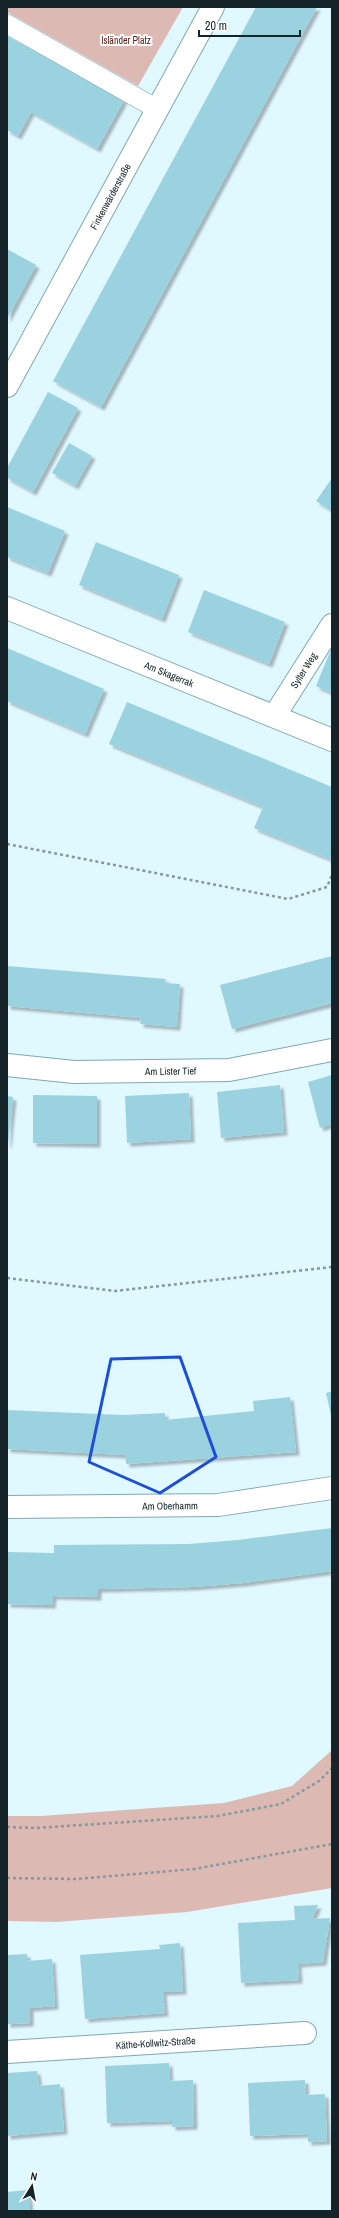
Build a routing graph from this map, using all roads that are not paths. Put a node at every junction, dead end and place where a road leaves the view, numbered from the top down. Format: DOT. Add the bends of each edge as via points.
graph roads {
  1 [pos="213,7"];
  2 [pos="7,24"];
  3 [pos="157,109"];
  4 [pos="7,386"];
  5 [pos="7,608"];
  6 [pos="332,625"];
  7 [pos="275,715"];
  8 [pos="332,740"];
  9 [pos="332,1050"];
  10 [pos="7,1065"];
  11 [pos="332,1488"];
  12 [pos="7,1507"];
  13 [pos="305,2033"];
  14 [pos="7,2052"];
  1 -- 3 [label="street, Finkenwärderstraße"];
  2 -- 3 [label="lane"];
  3 -- 4 [label="street, Finkenwärderstraße"];
  5 -- 7 [label="street, Am Skagerrak"];
  6 -- 7 [label="street, Sylter Weg"];
  7 -- 8 [label="street, Am Skagerrak"];
  9 -- 10 [label="street, Am Lister Tief" via="229,1070 74,1072"];
  11 -- 12 [label="street, Am Oberhamm" via="218,1505"];
  13 -- 14 [label="street, Käthe-Kollwitz-Straße"];
}
